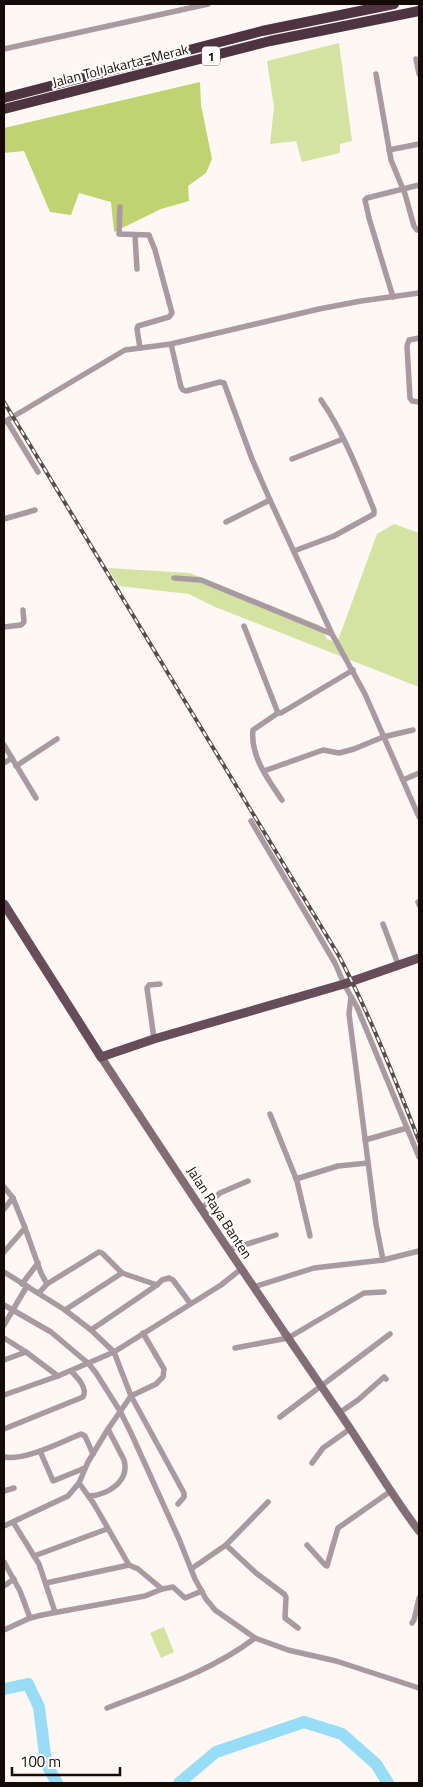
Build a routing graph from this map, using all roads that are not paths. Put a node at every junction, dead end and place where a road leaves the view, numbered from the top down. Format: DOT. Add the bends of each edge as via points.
graph roads {
  1 [pos="208,4"];
  2 [pos="394,4"];
  3 [pos="419,11"];
  4 [pos="4,49"];
  5 [pos="416,60"];
  6 [pos="376,74"];
  7 [pos="419,74"];
  8 [pos="4,98"];
  9 [pos="4,109"];
  10 [pos="419,144"];
  11 [pos="389,150"];
  12 [pos="419,185"];
  13 [pos="402,189"];
  14 [pos="120,206"];
  15 [pos="419,230"];
  16 [pos="135,236"];
  17 [pos="137,269"];
  18 [pos="419,293"];
  19 [pos="393,297"];
  20 [pos="419,338"];
  21 [pos="171,344"];
  22 [pos="140,348"];
  23 [pos="320,400"];
  24 [pos="419,402"];
  25 [pos="5,422"];
  26 [pos="342,439"];
  27 [pos="292,459"];
  28 [pos="38,472"];
  29 [pos="270,500"];
  30 [pos="35,510"];
  31 [pos="4,519"];
  32 [pos="226,522"];
  33 [pos="294,551"];
  34 [pos="174,578"];
  35 [pos="24,610"];
  36 [pos="244,626"];
  37 [pos="4,627"];
  38 [pos="332,634"];
  39 [pos="353,670"];
  40 [pos="278,713"];
  41 [pos="412,730"];
  42 [pos="383,737"];
  43 [pos="57,739"];
  44 [pos="4,745"];
  45 [pos="12,758"];
  46 [pos="4,763"];
  47 [pos="16,766"];
  48 [pos="264,772"];
  49 [pos="419,773"];
  50 [pos="403,780"];
  51 [pos="36,798"];
  52 [pos="282,800"];
  53 [pos="419,817"];
  54 [pos="251,821"];
  55 [pos="5,908"];
  56 [pos="383,924"];
  57 [pos="419,958"];
  58 [pos="398,964"];
  59 [pos="160,984"];
  60 [pos="344,984"];
  61 [pos="351,997"];
  62 [pos="154,1039"];
  63 [pos="101,1057"];
  64 [pos="270,1114"];
  65 [pos="407,1128"];
  66 [pos="365,1140"];
  67 [pos="419,1158"];
  68 [pos="368,1163"];
  69 [pos="296,1178"];
  70 [pos="248,1181"];
  71 [pos="4,1187"];
  72 [pos="13,1198"];
  73 [pos="200,1208"];
  74 [pos="4,1209"];
  75 [pos="25,1228"];
  76 [pos="276,1236"];
  77 [pos="310,1236"];
  78 [pos="228,1250"];
  79 [pos="419,1251"];
  80 [pos="4,1252"];
  81 [pos="383,1260"];
  82 [pos="38,1263"];
  83 [pos="241,1269"];
  84 [pos="4,1272"];
  85 [pos="122,1273"];
  86 [pos="47,1284"];
  87 [pos="25,1285"];
  88 [pos="157,1285"];
  89 [pos="254,1287"];
  90 [pos="384,1292"];
  91 [pos="39,1293"];
  92 [pos="190,1303"];
  93 [pos="4,1304"];
  94 [pos="13,1310"];
  95 [pos="65,1310"];
  96 [pos="4,1324"];
  97 [pos="90,1330"];
  98 [pos="143,1333"];
  99 [pos="390,1334"];
  100 [pos="4,1338"];
  101 [pos="288,1338"];
  102 [pos="235,1348"];
  103 [pos="26,1352"];
  104 [pos="114,1352"];
  105 [pos="4,1360"];
  106 [pos="89,1364"];
  107 [pos="71,1371"];
  108 [pos="58,1376"];
  109 [pos="386,1379"];
  110 [pos="320,1386"];
  111 [pos="4,1396"];
  112 [pos="131,1396"];
  113 [pos="120,1411"];
  114 [pos="339,1413"];
  115 [pos="280,1417"];
  116 [pos="4,1429"];
  117 [pos="108,1429"];
  118 [pos="350,1429"];
  119 [pos="40,1451"];
  120 [pos="93,1454"];
  121 [pos="4,1457"];
  122 [pos="312,1464"];
  123 [pos="84,1468"];
  124 [pos="79,1483"];
  125 [pos="14,1488"];
  126 [pos="4,1491"];
  127 [pos="391,1491"];
  128 [pos="89,1496"];
  129 [pos="268,1502"];
  130 [pos="178,1504"];
  131 [pos="12,1522"];
  132 [pos="4,1526"];
  133 [pos="107,1529"];
  134 [pos="419,1531"];
  135 [pos="226,1545"];
  136 [pos="307,1546"];
  137 [pos="34,1556"];
  138 [pos="4,1562"];
  139 [pos="129,1565"];
  140 [pos="191,1569"];
  141 [pos="14,1579"];
  142 [pos="46,1583"];
  143 [pos="4,1586"];
  144 [pos="162,1589"];
  145 [pos="202,1591"];
  146 [pos="419,1598"];
  147 [pos="55,1612"];
  148 [pos="30,1618"];
  149 [pos="412,1623"];
  150 [pos="298,1628"];
  151 [pos="4,1630"];
  152 [pos="255,1638"];
  153 [pos="419,1688"];
  154 [pos="107,1708"];
  1 -- 4 [label="street"];
  2 -- 8 [label="highway, Jalan Tol Jakarta–Merak / 1" via="262,31"];
  3 -- 9 [label="highway, Jalan Tol Jakarta–Merak / 1" via="270,41"];
  5 -- 7 [label="street"];
  6 -- 11 [label="street"];
  10 -- 11 [label="street"];
  11 -- 13 [label="street"];
  12 -- 13 [label="street"];
  13 -- 15 [label="street" via="414,226"];
  13 -- 19 [label="street" via="367,198 365,202"];
  14 -- 16 [label="street" via="118,232"];
  16 -- 17 [label="street"];
  16 -- 22 [label="street" via="148,235 152,240 172,313 164,319 138,326"];
  18 -- 19 [label="street"];
  19 -- 21 [label="street" via="319,309"];
  20 -- 24 [label="street" via="408,342 407,371 410,398 412,402"];
  21 -- 22 [label="street"];
  21 -- 29 [label="street" via="183,390 224,383"];
  22 -- 25 [label="street" via="120,352"];
  23 -- 26 [label="street"];
  25 -- 28 [label="street"];
  26 -- 27 [label="street"];
  26 -- 33 [label="street" via="374,514 334,536"];
  29 -- 32 [label="street"];
  29 -- 33 [label="street"];
  30 -- 31 [label="street"];
  33 -- 38 [label="street"];
  34 -- 38 [label="street" via="201,580"];
  35 -- 37 [label="street" via="22,625"];
  36 -- 40 [label="street"];
  38 -- 39 [label="street"];
  39 -- 40 [label="street"];
  39 -- 42 [label="street"];
  40 -- 48 [label="street" via="253,730 254,749"];
  41 -- 42 [label="street"];
  42 -- 48 [label="street" via="339,753 315,752"];
  42 -- 50 [label="street"];
  43 -- 47 [label="street"];
  44 -- 45 [label="street"];
  45 -- 46 [label="street"];
  45 -- 47 [label="street"];
  47 -- 51 [label="street"];
  48 -- 52 [label="street"];
  49 -- 50 [label="street"];
  50 -- 53 [label="street"];
  54 -- 60 [label="street" via="335,963"];
  55 -- 63 [label="main road, Jalan Raya Banten"];
  56 -- 58 [label="street"];
  57 -- 58 [label="main road"];
  58 -- 60 [label="main road"];
  59 -- 62 [label="street" via="147,988"];
  60 -- 61 [label="street"];
  60 -- 62 [label="main road"];
  61 -- 65 [label="street"];
  61 -- 66 [label="street" via="348,1014"];
  62 -- 63 [label="main road"];
  63 -- 73 [label="main road, Jalan Raya Banten"];
  64 -- 69 [label="street"];
  65 -- 66 [label="street"];
  65 -- 67 [label="street"];
  66 -- 68 [label="street"];
  68 -- 69 [label="street" via="338,1166"];
  68 -- 81 [label="street"];
  69 -- 77 [label="street"];
  70 -- 73 [label="street"];
  71 -- 72 [label="street"];
  72 -- 74 [label="street"];
  72 -- 75 [label="street"];
  73 -- 78 [label="main road, Jalan Raya Banten"];
  75 -- 80 [label="street"];
  75 -- 82 [label="street"];
  76 -- 78 [label="street"];
  78 -- 83 [label="main road, Jalan Raya Banten"];
  79 -- 81 [label="street"];
  81 -- 89 [label="street" via="314,1268"];
  82 -- 86 [label="street"];
  82 -- 87 [label="street"];
  83 -- 89 [label="main road, Jalan Raya Banten"];
  83 -- 92 [label="street"];
  84 -- 87 [label="street"];
  85 -- 86 [label="street" via="99,1252"];
  85 -- 88 [label="street"];
  85 -- 95 [label="street"];
  86 -- 91 [label="street"];
  87 -- 91 [label="street"];
  87 -- 94 [label="street"];
  88 -- 92 [label="street" via="162,1280 173,1280"];
  88 -- 97 [label="street"];
  89 -- 101 [label="main road, Jalan Raya Banten"];
  90 -- 101 [label="street" via="364,1293"];
  91 -- 95 [label="street"];
  92 -- 98 [label="street"];
  93 -- 94 [label="street"];
  94 -- 96 [label="street"];
  94 -- 106 [label="street" via="51,1332"];
  95 -- 97 [label="street"];
  97 -- 104 [label="street"];
  98 -- 104 [label="street"];
  98 -- 112 [label="street" via="164,1369 163,1377"];
  99 -- 110 [label="street"];
  100 -- 103 [label="street"];
  101 -- 102 [label="street"];
  101 -- 110 [label="main road, Jalan Raya Banten"];
  103 -- 105 [label="street"];
  103 -- 108 [label="street"];
  104 -- 106 [label="street"];
  104 -- 112 [label="street"];
  106 -- 107 [label="street"];
  106 -- 113 [label="street"];
  107 -- 108 [label="street"];
  107 -- 116 [label="street" via="85,1389 83,1396"];
  108 -- 111 [label="street"];
  109 -- 114 [label="street" via="384,1377"];
  110 -- 114 [label="main road, Jalan Raya Banten"];
  110 -- 115 [label="street"];
  112 -- 113 [label="street"];
  112 -- 130 [label="street" via="184,1493"];
  113 -- 117 [label="street"];
  113 -- 140 [label="street"];
  114 -- 118 [label="main road, Jalan Raya Banten"];
  117 -- 120 [label="street"];
  117 -- 128 [label="street" via="124,1460 123,1476 116,1486"];
  118 -- 122 [label="street" via="323,1448"];
  118 -- 127 [label="main road, Jalan Raya Banten"];
  119 -- 120 [label="street" via="84,1434"];
  119 -- 121 [label="street"];
  119 -- 123 [label="street" via="53,1481"];
  120 -- 123 [label="street"];
  123 -- 124 [label="street"];
  124 -- 128 [label="street"];
  124 -- 131 [label="street" via="68,1496"];
  125 -- 126 [label="street"];
  127 -- 134 [label="main road, Jalan Raya Banten"];
  127 -- 136 [label="street" via="338,1528 327,1566"];
  128 -- 133 [label="street"];
  129 -- 135 [label="street"];
  131 -- 132 [label="street"];
  131 -- 137 [label="street"];
  133 -- 137 [label="street"];
  133 -- 139 [label="street"];
  135 -- 140 [label="street"];
  135 -- 150 [label="street" via="284,1594 285,1618"];
  137 -- 142 [label="street"];
  138 -- 141 [label="street"];
  139 -- 142 [label="street"];
  139 -- 144 [label="street"];
  140 -- 145 [label="street"];
  141 -- 143 [label="street"];
  141 -- 148 [label="street"];
  142 -- 147 [label="street"];
  144 -- 145 [label="street" via="173,1587 186,1598"];
  144 -- 147 [label="street" via="145,1596"];
  145 -- 152 [label="street" via="215,1610"];
  146 -- 149 [label="street"];
  147 -- 148 [label="street"];
  148 -- 151 [label="street"];
  152 -- 153 [label="street"];
  152 -- 154 [label="street" via="190,1675"];
}
